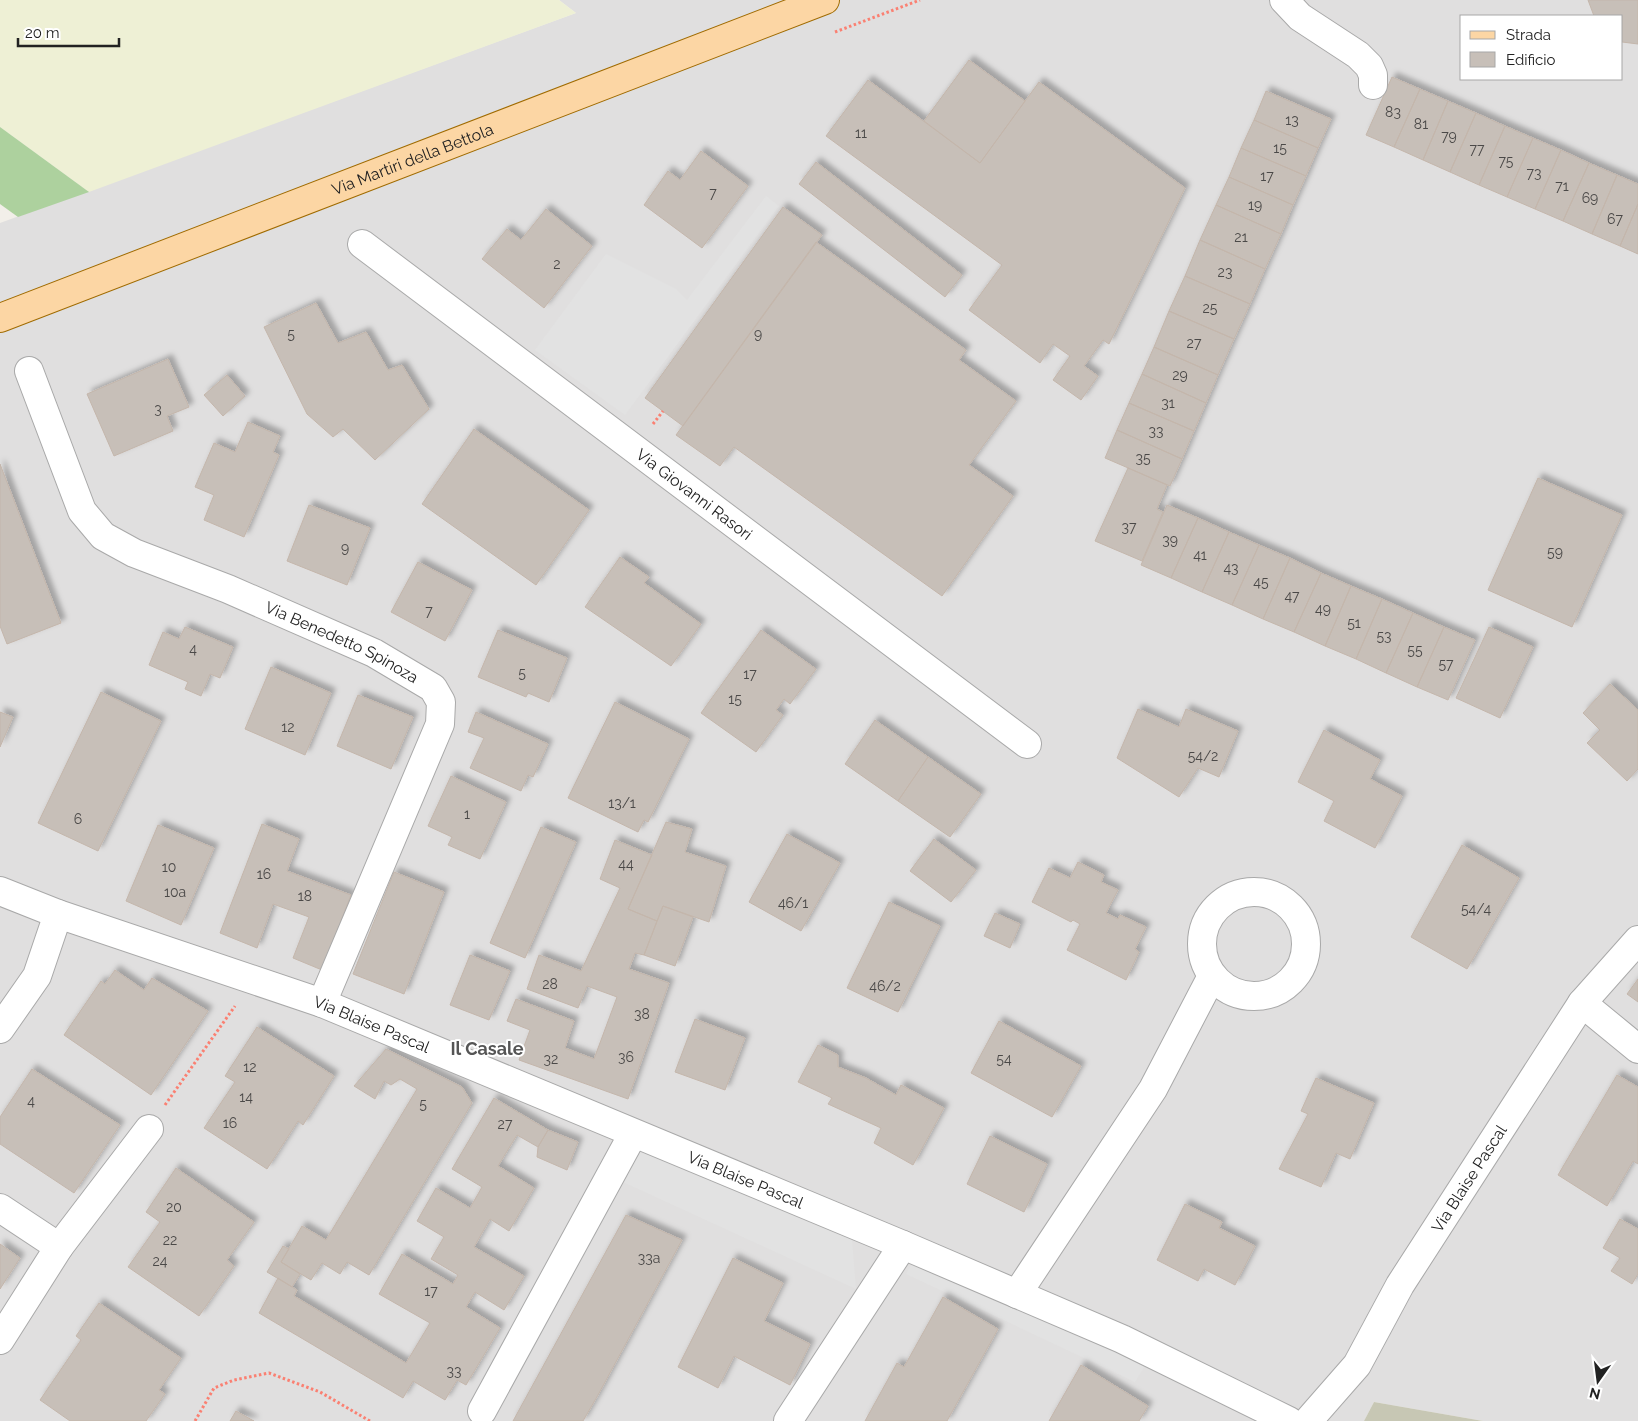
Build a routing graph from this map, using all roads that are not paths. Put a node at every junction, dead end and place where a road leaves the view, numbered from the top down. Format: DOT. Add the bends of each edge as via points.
graph roads {
  1 [pos="825,0"];
  2 [pos="1284,0"];
  3 [pos="1373,85"];
  4 [pos="362,244"];
  5 [pos="0,318"];
  6 [pos="29,371"];
  7 [pos="1027,744"];
  8 [pos="0,891"];
  9 [pos="58,914"];
  10 [pos="1638,940"];
  11 [pos="1212,976"];
  12 [pos="322,1003"];
  13 [pos="1582,1004"];
  14 [pos="0,1029"];
  15 [pos="1638,1049"];
  16 [pos="149,1128"];
  17 [pos="633,1134"];
  18 [pos="0,1208"];
  19 [pos="903,1245"];
  20 [pos="59,1247"];
  21 [pos="1017,1294"];
  22 [pos="0,1340"];
  23 [pos="482,1411"];
  24 [pos="788,1421"];
  25 [pos="1290,1421"];
  26 [pos="1308,1421"];
  1 -- 5 [label="main road, Via Martiri della Bettola"];
  2 -- 3 [label="street" via="1300,17 1358,55 1369,66"];
  4 -- 7 [label="street, Via Giovanni Rasori"];
  6 -- 12 [label="street, Via Benedetto Spinoza" via="82,511 103,536 134,553 374,653 434,688 441,702 440,724"];
  8 -- 9 [label="street, Via Blaise Pascal"];
  9 -- 12 [label="street, Via Blaise Pascal"];
  9 -- 14 [label="street" via="37,976"];
  10 -- 13 [label="street, Via Blaise Pascal"];
  11 -- 21 [label="street" via="1153,1090"];
  12 -- 17 [label="street, Via Blaise Pascal"];
  13 -- 15 [label="street"];
  13 -- 26 [label="street, Via Blaise Pascal" via="1400,1285 1357,1365"];
  16 -- 20 [label="street"];
  17 -- 19 [label="street, Via Blaise Pascal"];
  17 -- 23 [label="street"];
  18 -- 20 [label="street"];
  19 -- 21 [label="street, Via Blaise Pascal"];
  19 -- 24 [label="street"];
  20 -- 22 [label="street"];
  21 -- 25 [label="street, Via Blaise Pascal" via="1122,1339"];
}
